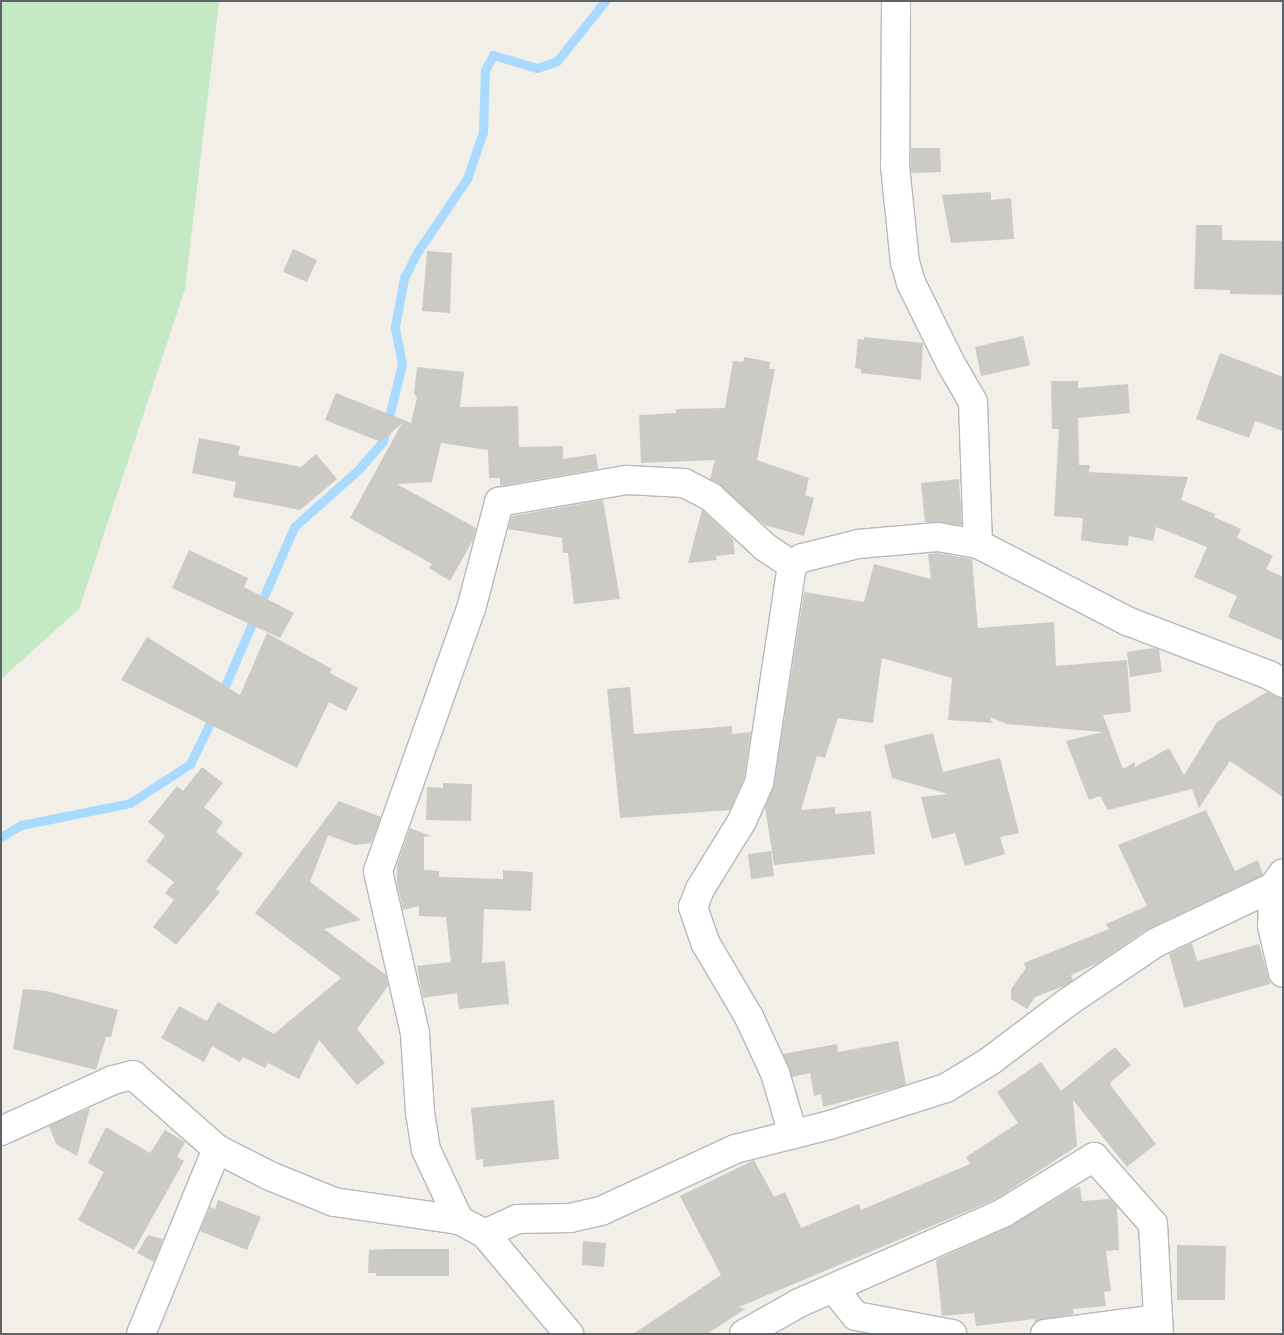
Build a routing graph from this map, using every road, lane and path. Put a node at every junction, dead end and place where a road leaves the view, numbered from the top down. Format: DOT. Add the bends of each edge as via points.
graph roads {
  1 [pos="896,1"];
  2 [pos="978,544"];
  3 [pos="792,566"];
  4 [pos="1283,683"];
  5 [pos="1278,880"];
  6 [pos="1283,973"];
  7 [pos="1,1131"];
  8 [pos="793,1134"];
  9 [pos="217,1148"];
  10 [pos="459,1220"];
  11 [pos="485,1234"];
  12 [pos="833,1288"];
  13 [pos="1159,1326"];
  14 [pos="141,1334"];
  15 [pos="569,1334"];
  16 [pos="744,1334"];
  17 [pos="952,1334"];
  18 [pos="1045,1334"];
  1 -- 2 [label="street" via="894,166 905,262 911,283 973,402"];
  2 -- 3 [label="street" via="938,537 858,544 802,558"];
  2 -- 4 [label="street" via="1127,621"];
  3 -- 8 [label="street" via="759,783 742,821 700,888 693,907 706,944 749,1017 775,1073"];
  3 -- 10 [label="street" via="765,547 711,498 684,483 627,480 499,502 471,609 378,871 415,1033 420,1113 426,1150"];
  5 -- 6 [label="street" via="1272,926"];
  5 -- 8 [label="street" via="1154,942 990,1061 946,1088"];
  7 -- 9 [label="street" via="113,1080 133,1075"];
  8 -- 11 [label="street" via="735,1149 601,1211 570,1218 517,1219"];
  9 -- 10 [label="street" via="270,1176 334,1202"];
  9 -- 14 [label="street"];
  10 -- 11 [label="street"];
  11 -- 15 [label="street"];
  12 -- 13 [label="street" via="1003,1213 1094,1156 1153,1224"];
  12 -- 16 [label="street"];
  12 -- 17 [label="street" via="856,1316"];
  13 -- 18 [label="street"];
}
